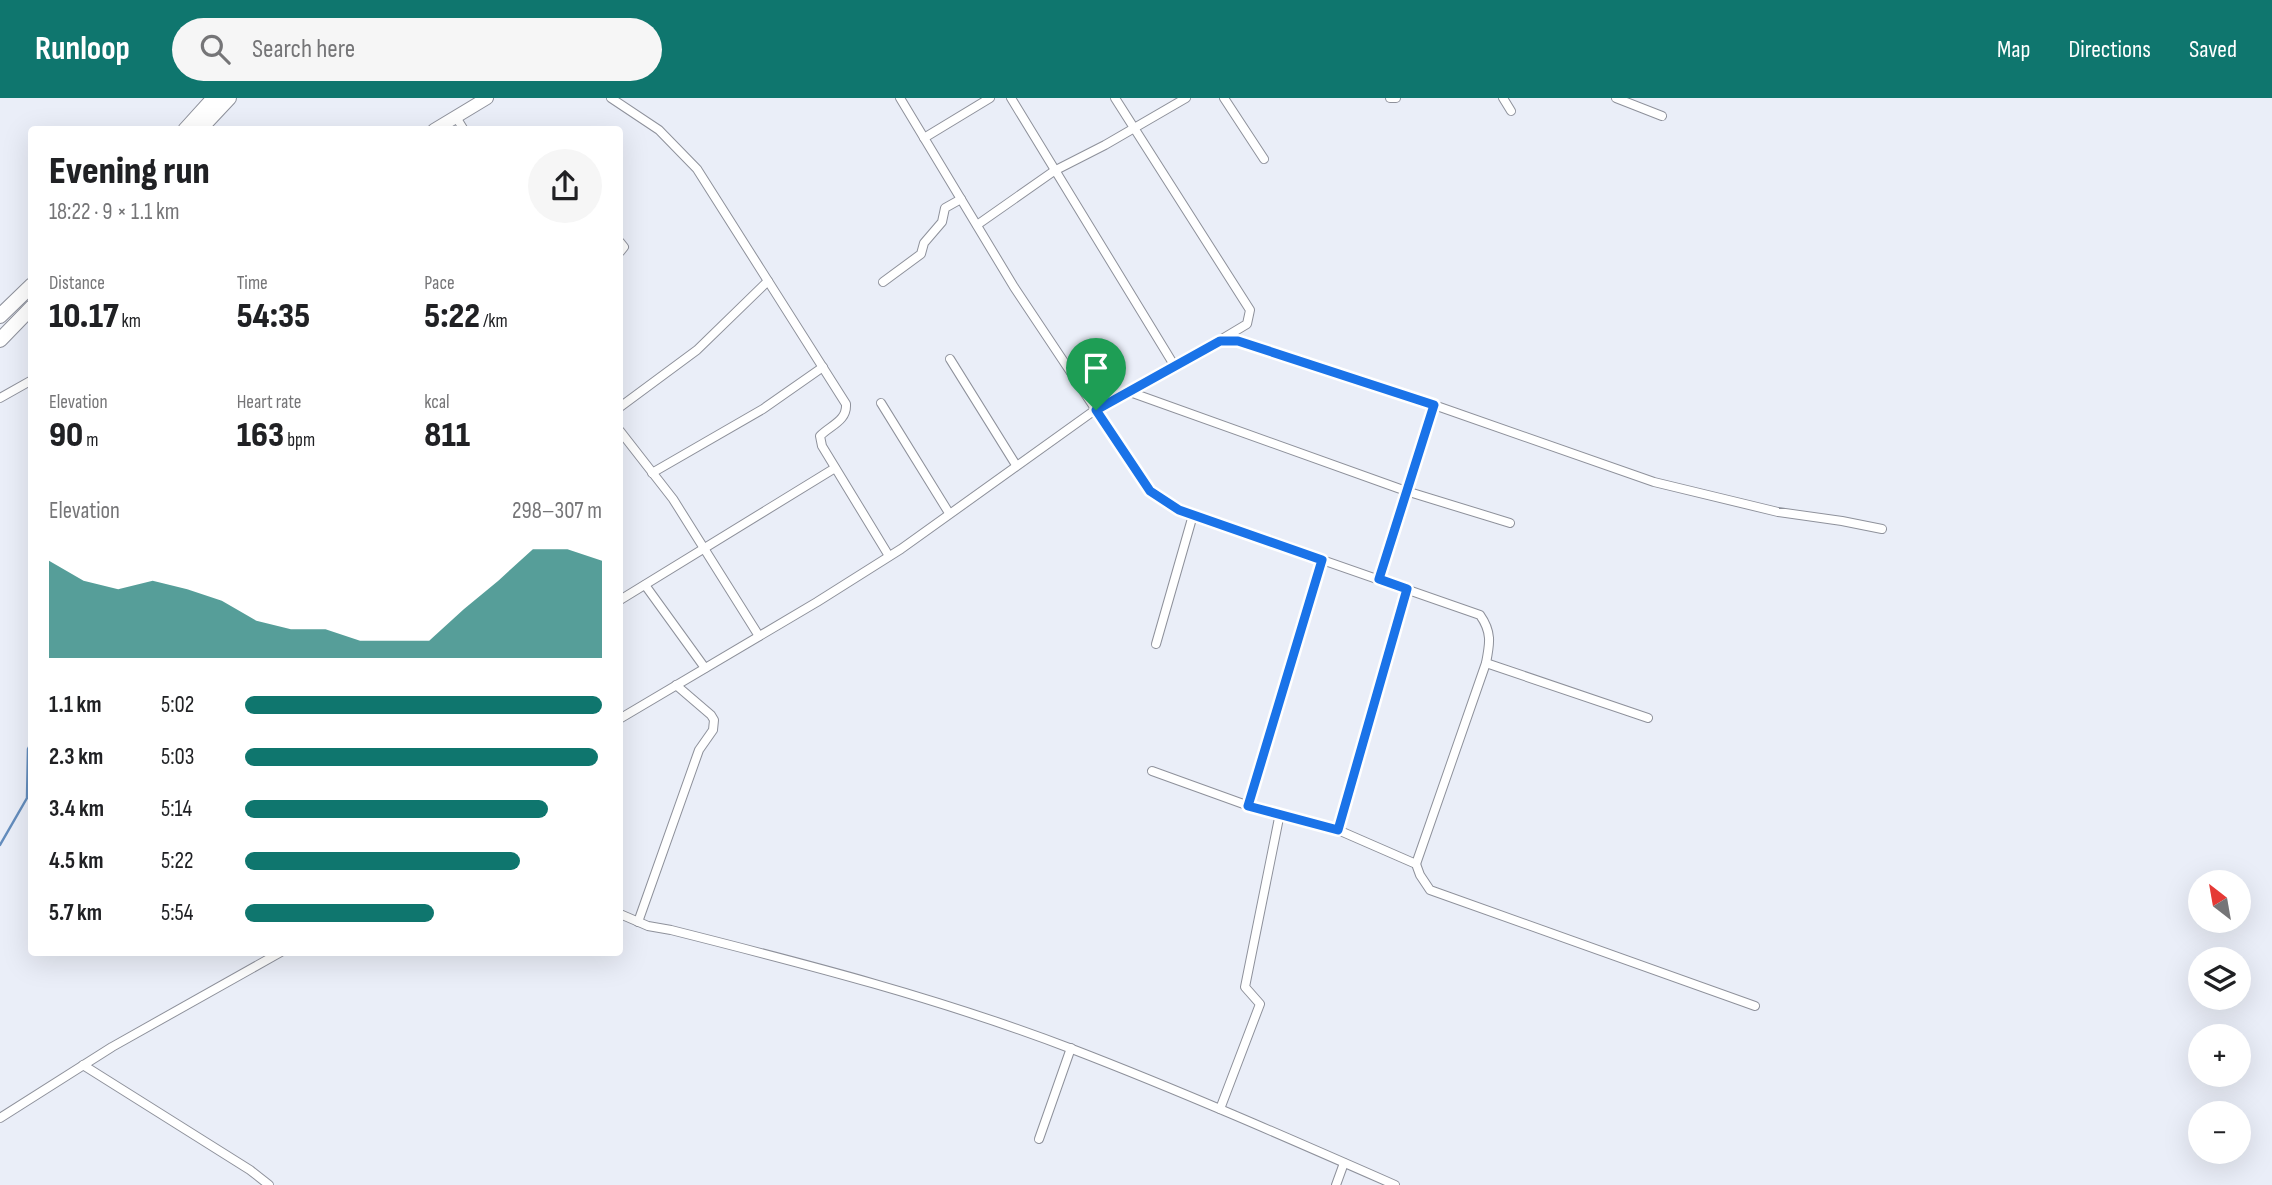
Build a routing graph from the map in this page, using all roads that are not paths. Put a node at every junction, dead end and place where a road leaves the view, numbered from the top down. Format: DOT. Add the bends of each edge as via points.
graph roads {
  1 [pos="214,98"];
  2 [pos="229,98"];
  3 [pos="487,98"];
  4 [pos="611,98"];
  5 [pos="900,98"];
  6 [pos="990,98"];
  7 [pos="1011,98"];
  8 [pos="1115,98"];
  9 [pos="1186,98"];
  10 [pos="1224,98"];
  11 [pos="1390,98"];
  12 [pos="1396,98"];
  13 [pos="1503,98"];
  14 [pos="1616,98"];
  15 [pos="1511,111"];
  16 [pos="1662,116"];
  17 [pos="456,117"];
  18 [pos="189,126"];
  19 [pos="203,126"];
  20 [pos="441,126"];
  21 [pos="462,126"];
  22 [pos="1134,129"];
  23 [pos="925,138"];
  24 [pos="1264,159"];
  25 [pos="1055,170"];
  26 [pos="961,199"];
  27 [pos="977,225"];
  28 [pos="768,281"];
  29 [pos="883,282"];
  30 [pos="28,289"];
  31 [pos="28,311"];
  32 [pos="0,316"];
  33 [pos="0,340"];
  34 [pos="1220,341"];
  35 [pos="950,359"];
  36 [pos="1174,365"];
  37 [pos="823,367"];
  38 [pos="28,382"];
  39 [pos="1127,391"];
  40 [pos="0,398"];
  41 [pos="881,403"];
  42 [pos="623,405"];
  43 [pos="1434,405"];
  44 [pos="1096,410"];
  45 [pos="623,435"];
  46 [pos="1016,466"];
  47 [pos="835,468"];
  48 [pos="652,473"];
  49 [pos="1406,491"];
  50 [pos="948,513"];
  51 [pos="1194,515"];
  52 [pos="1510,523"];
  53 [pos="1882,529"];
  54 [pos="704,549"];
  55 [pos="888,556"];
  56 [pos="1322,560"];
  57 [pos="1379,579"];
  58 [pos="645,585"];
  59 [pos="1407,589"];
  60 [pos="623,598"];
  61 [pos="759,636"];
  62 [pos="1156,645"];
  63 [pos="1486,663"];
  64 [pos="705,668"];
  65 [pos="676,685"];
  66 [pos="623,717"];
  67 [pos="1648,718"];
  68 [pos="1152,771"];
  69 [pos="1248,806"];
  70 [pos="1280,813"];
  71 [pos="1338,830"];
  72 [pos="1416,864"];
  73 [pos="623,915"];
  74 [pos="638,922"];
  75 [pos="274,956"];
  76 [pos="1755,1006"];
  77 [pos="1071,1048"];
  78 [pos="83,1065"];
  79 [pos="1220,1109"];
  80 [pos="0,1118"];
  81 [pos="1039,1139"];
  82 [pos="1344,1163"];
  83 [pos="269,1185"];
  84 [pos="1336,1185"];
  85 [pos="1395,1185"];
  1 -- 18 [label="highway"];
  2 -- 19 [label="highway"];
  3 -- 17 [label="main road"];
  4 -- 28 [label="street" via="659,130 697,169"];
  5 -- 23 [label="street"];
  6 -- 23 [label="street"];
  7 -- 25 [label="street"];
  8 -- 22 [label="street"];
  9 -- 22 [label="street"];
  10 -- 24 [label="street"];
  11 -- 12 [label="street"];
  13 -- 15 [label="street"];
  14 -- 16 [label="street"];
  17 -- 20 [label="main road"];
  17 -- 21 [label="street"];
  22 -- 25 [label="street"];
  22 -- 34 [label="street" via="1250,310 1247,324"];
  23 -- 26 [label="street"];
  25 -- 27 [label="street"];
  25 -- 36 [label="street"];
  26 -- 27 [label="street"];
  26 -- 29 [label="street" via="945,208 942,222 924,243 921,254"];
  27 -- 44 [label="street"];
  28 -- 37 [label="street"];
  28 -- 42 [label="street" via="697,350"];
  30 -- 32 [label="highway"];
  31 -- 33 [label="highway"];
  34 -- 36 [label="street"];
  34 -- 43 [label="street" via="1238,341"];
  35 -- 46 [label="street"];
  36 -- 39 [label="street"];
  37 -- 47 [label="street" via="846,404 841,420 820,436"];
  37 -- 48 [label="street" via="763,409"];
  38 -- 40 [label="street"];
  39 -- 44 [label="street"];
  39 -- 49 [label="street"];
  41 -- 50 [label="street"];
  43 -- 49 [label="street"];
  43 -- 53 [label="street" via="1688,492"];
  44 -- 46 [label="street"];
  44 -- 51 [label="street" via="1150,491"];
  45 -- 48 [label="street"];
  46 -- 50 [label="street"];
  47 -- 54 [label="street"];
  47 -- 55 [label="street"];
  48 -- 54 [label="street"];
  49 -- 52 [label="street"];
  49 -- 57 [label="street"];
  50 -- 55 [label="street"];
  51 -- 56 [label="street"];
  51 -- 62 [label="street"];
  54 -- 58 [label="street"];
  54 -- 61 [label="street"];
  55 -- 61 [label="street"];
  56 -- 57 [label="street"];
  56 -- 69 [label="street"];
  57 -- 59 [label="street"];
  58 -- 60 [label="street"];
  58 -- 64 [label="street"];
  59 -- 63 [label="street" via="1480,615 1491,641"];
  59 -- 71 [label="street"];
  61 -- 64 [label="street"];
  63 -- 67 [label="street"];
  63 -- 72 [label="street"];
  64 -- 65 [label="street"];
  65 -- 66 [label="street"];
  65 -- 74 [label="street" via="711,715 713,730 699,750"];
  68 -- 69 [label="street"];
  69 -- 70 [label="street"];
  70 -- 71 [label="street"];
  70 -- 79 [label="street" via="1245,987 1260,1004"];
  71 -- 72 [label="street"];
  72 -- 76 [label="street" via="1430,890"];
  73 -- 74 [label="street"];
  74 -- 77 [label="street" via="826,969"];
  75 -- 78 [label="street"];
  77 -- 79 [label="street"];
  77 -- 81 [label="street"];
  78 -- 80 [label="street"];
  78 -- 83 [label="street"];
  79 -- 82 [label="street"];
  82 -- 84 [label="street"];
  82 -- 85 [label="street"];
}
